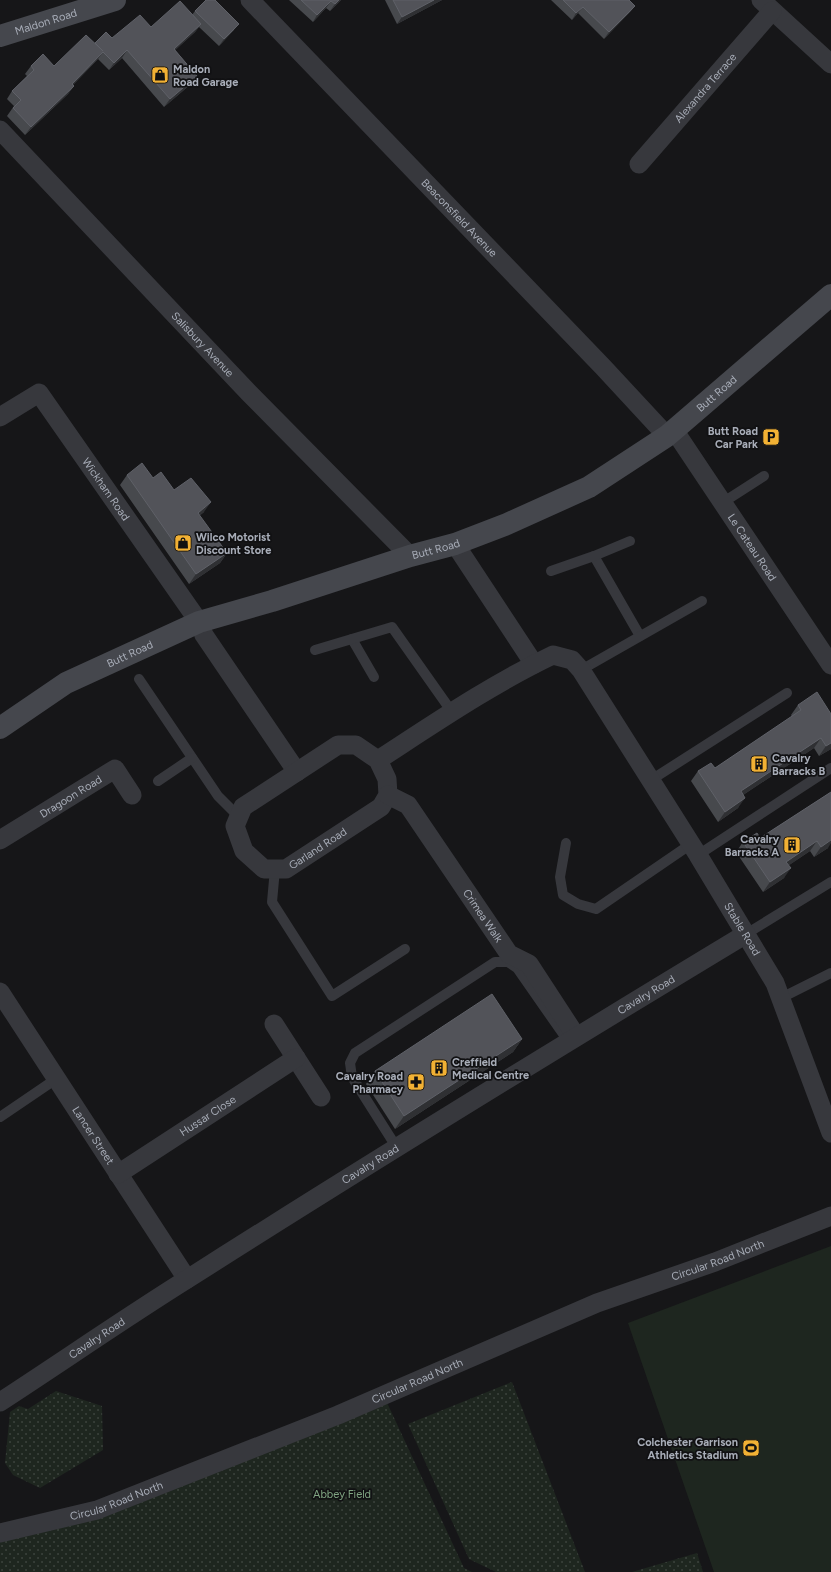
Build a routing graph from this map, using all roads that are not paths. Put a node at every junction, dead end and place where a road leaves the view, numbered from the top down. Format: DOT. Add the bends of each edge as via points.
graph roads {
  1 [pos="115,0"];
  2 [pos="250,0"];
  3 [pos="767,5"];
  4 [pos="0,36"];
  5 [pos="831,64"];
  6 [pos="0,130"];
  7 [pos="639,164"];
  8 [pos="831,295"];
  9 [pos="0,417"];
  10 [pos="670,433"];
  11 [pos="764,476"];
  12 [pos="722,503"];
  13 [pos="630,540"];
  14 [pos="455,544"];
  15 [pos="410,556"];
  16 [pos="594,556"];
  17 [pos="551,571"];
  18 [pos="702,601"];
  19 [pos="199,622"];
  20 [pos="640,636"];
  21 [pos="352,639"];
  22 [pos="315,650"];
  23 [pos="829,659"];
  24 [pos="534,664"];
  25 [pos="581,670"];
  26 [pos="374,677"];
  27 [pos="139,679"];
  28 [pos="786,693"];
  29 [pos="452,712"];
  30 [pos="0,728"];
  31 [pos="192,758"];
  32 [pos="378,760"];
  33 [pos="831,768"];
  34 [pos="297,772"];
  35 [pos="651,780"];
  36 [pos="158,781"];
  37 [pos="132,795"];
  38 [pos="388,795"];
  39 [pos="239,817"];
  40 [pos="0,840"];
  41 [pos="566,843"];
  42 [pos="694,849"];
  43 [pos="275,869"];
  44 [pos="831,882"];
  45 [pos="746,934"];
  46 [pos="405,949"];
  47 [pos="831,973"];
  48 [pos="781,998"];
  49 [pos="3,1001"];
  50 [pos="274,1024"];
  51 [pos="572,1038"];
  52 [pos="296,1058"];
  53 [pos="56,1079"];
  54 [pos="321,1097"];
  55 [pos="0,1118"];
  56 [pos="831,1133"];
  57 [pos="397,1148"];
  58 [pos="118,1174"];
  59 [pos="831,1216"];
  60 [pos="187,1279"];
  61 [pos="0,1402"];
  62 [pos="0,1533"];
  1 -- 4 [label="main road, Maldon Road"];
  2 -- 10 [label="street, Beaconsfield Avenue" via="603,367"];
  3 -- 5 [label="street"];
  3 -- 7 [label="street, Alexandra Terrace"];
  6 -- 15 [label="street, Salisbury Avenue" via="249,393"];
  8 -- 10 [label="main road, Butt Road"];
  9 -- 19 [label="street, Wickham Road" via="39,393"];
  10 -- 12 [label="street, Le Cateau Road"];
  10 -- 14 [label="main road, Butt Road" via="589,487"];
  11 -- 12 [label="lane"];
  12 -- 23 [label="street, Le Cateau Road"];
  13 -- 16 [label="lane"];
  14 -- 15 [label="main road, Butt Road"];
  14 -- 24 [label="street"];
  15 -- 19 [label="main road, Butt Road"];
  16 -- 17 [label="lane"];
  16 -- 20 [label="lane"];
  18 -- 20 [label="lane"];
  19 -- 30 [label="main road, Butt Road" via="66,683"];
  19 -- 34 [label="street" via="204,635"];
  20 -- 25 [label="lane"];
  21 -- 22 [label="lane"];
  21 -- 26 [label="lane"];
  21 -- 29 [label="lane" via="392,628"];
  24 -- 25 [label="street" via="553,655 572,660"];
  24 -- 29 [label="street"];
  25 -- 35 [label="street, Stable Road"];
  27 -- 31 [label="lane"];
  28 -- 35 [label="lane"];
  29 -- 32 [label="street"];
  31 -- 36 [label="lane"];
  31 -- 39 [label="lane" via="218,796"];
  32 -- 34 [label="street" via="356,744 338,745"];
  32 -- 38 [label="street" via="387,779"];
  33 -- 42 [label="lane"];
  34 -- 39 [label="street" via="244,807"];
  35 -- 42 [label="street, Stable Road"];
  37 -- 40 [label="street, Dragoon Road" via="115,769"];
  38 -- 43 [label="street, Garland Road" via="381,807 350,828 286,869"];
  38 -- 51 [label="street, Crimea Walk" via="408,806 509,954 529,964"];
  39 -- 43 [label="street, Garland Road" via="235,826 244,851 264,869"];
  41 -- 42 [label="lane" via="560,877 563,895 578,904 596,909"];
  42 -- 45 [label="street, Stable Road"];
  43 -- 46 [label="lane" via="272,902 332,996"];
  44 -- 45 [label="lane"];
  45 -- 48 [label="street, Stable Road"];
  45 -- 51 [label="street, Cavalry Road"];
  47 -- 48 [label="lane"];
  48 -- 56 [label="street, Stable Road"];
  49 -- 53 [label="street, Lancer Street"];
  50 -- 52 [label="street"];
  51 -- 57 [label="street, Cavalry Road"];
  51 -- 57 [label="lane" via="517,968 508,962 496,962 355,1053 350,1062 352,1077"];
  52 -- 54 [label="street"];
  52 -- 58 [label="street, Hussar Close"];
  53 -- 55 [label="lane"];
  53 -- 58 [label="street, Lancer Street"];
  57 -- 60 [label="street, Cavalry Road"];
  58 -- 60 [label="street, Lancer Street"];
  59 -- 62 [label="street, Circular Road North" via="715,1262 597,1302 338,1415 97,1510"];
  60 -- 61 [label="street, Cavalry Road"];
}
